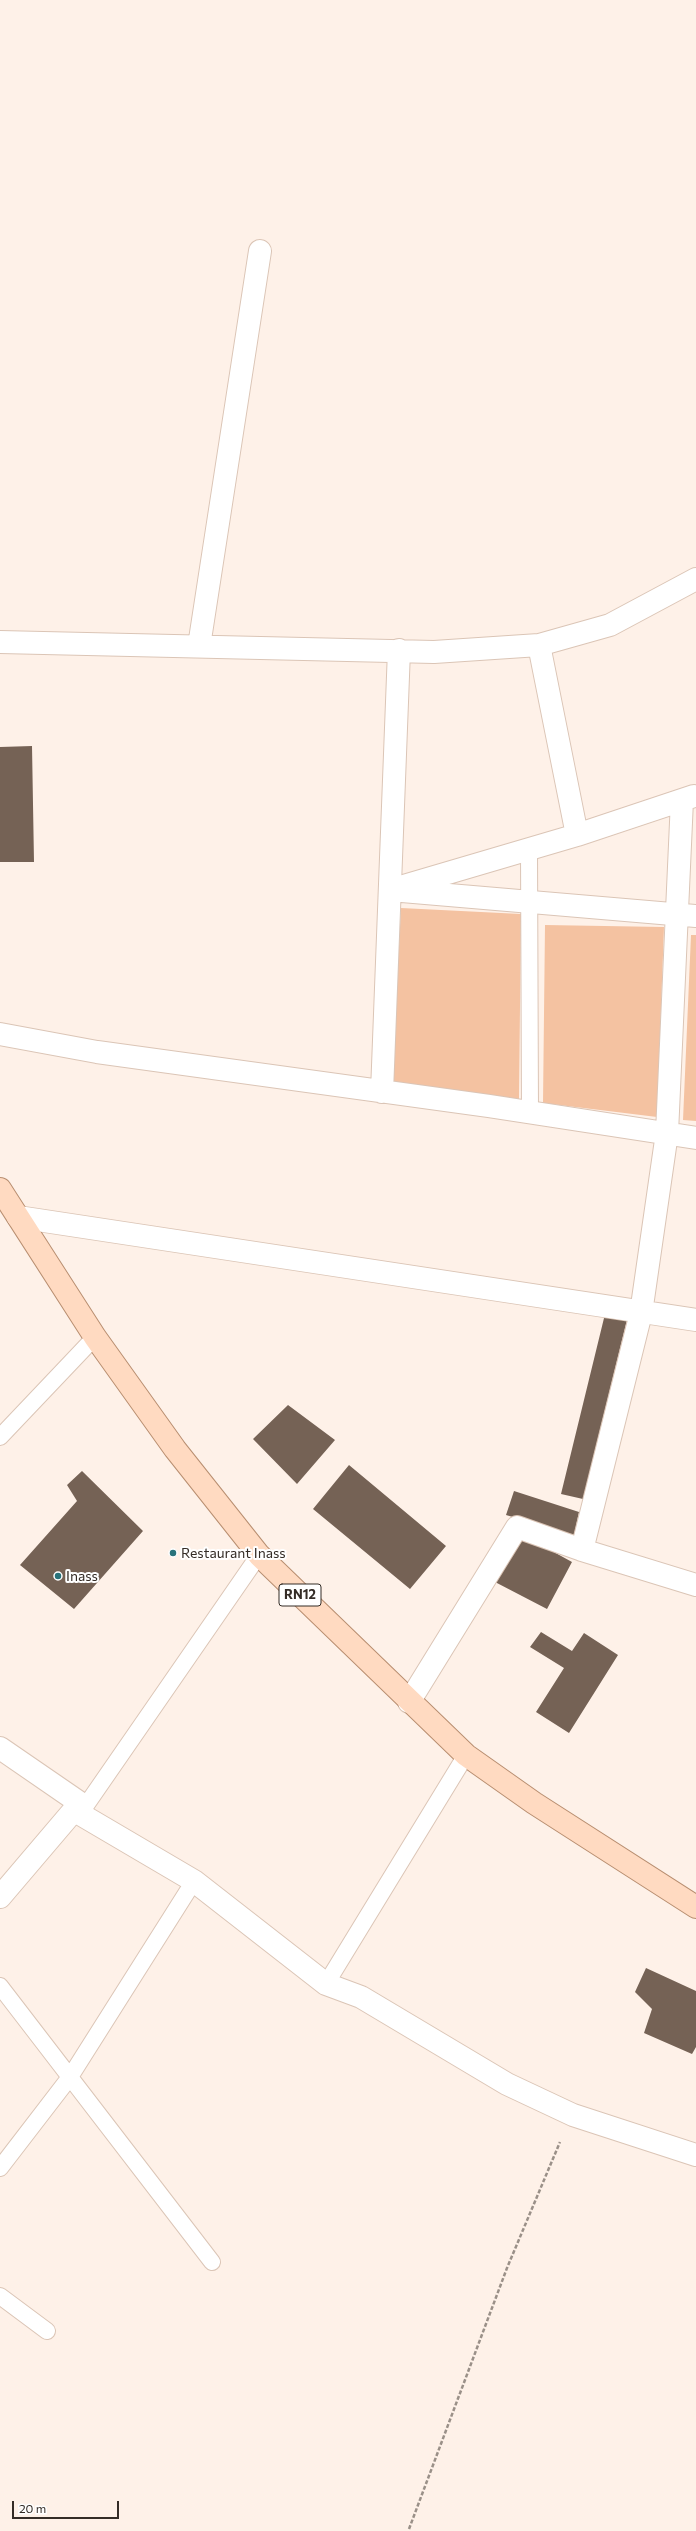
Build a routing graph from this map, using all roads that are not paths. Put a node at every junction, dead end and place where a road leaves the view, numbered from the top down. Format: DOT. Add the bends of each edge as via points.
graph roads {
  1 [pos="260,251"];
  2 [pos="696,579"];
  3 [pos="0,642"];
  4 [pos="539,645"];
  5 [pos="199,646"];
  6 [pos="399,650"];
  7 [pos="689,797"];
  8 [pos="577,834"];
  9 [pos="529,849"];
  10 [pos="390,890"];
  11 [pos="529,902"];
  12 [pos="686,916"];
  13 [pos="0,1034"];
  14 [pos="382,1092"];
  15 [pos="530,1114"];
  16 [pos="667,1133"];
  17 [pos="696,1138"];
  18 [pos="0,1189"];
  19 [pos="18,1217"];
  20 [pos="641,1313"];
  21 [pos="696,1320"];
  22 [pos="95,1337"];
  23 [pos="0,1437"];
  24 [pos="582,1550"];
  25 [pos="259,1555"];
  26 [pos="696,1585"];
  27 [pos="409,1702"];
  28 [pos="0,1748"];
  29 [pos="466,1755"];
  30 [pos="80,1808"];
  31 [pos="194,1880"];
  32 [pos="0,1897"];
  33 [pos="696,1907"];
  34 [pos="326,1984"];
  35 [pos="0,1986"];
  36 [pos="70,2077"];
  37 [pos="696,2155"];
  38 [pos="0,2168"];
  39 [pos="212,2262"];
  40 [pos="0,2296"];
  41 [pos="46,2331"];
  1 -- 5 [label="street"];
  2 -- 4 [label="street" via="610,625"];
  3 -- 5 [label="street"];
  4 -- 6 [label="street" via="434,652"];
  4 -- 8 [label="street"];
  5 -- 6 [label="street"];
  6 -- 10 [label="street"];
  7 -- 8 [label="street"];
  7 -- 12 [label="street"];
  8 -- 9 [label="street"];
  9 -- 10 [label="street"];
  9 -- 11 [label="lane"];
  10 -- 11 [label="street"];
  10 -- 14 [label="street"];
  11 -- 12 [label="street"];
  11 -- 15 [label="lane"];
  12 -- 16 [label="street"];
  13 -- 14 [label="street" via="105,1053"];
  14 -- 15 [label="street"];
  15 -- 16 [label="street"];
  16 -- 17 [label="street"];
  16 -- 20 [label="street"];
  18 -- 19 [label="main road, RN12"];
  19 -- 20 [label="street"];
  19 -- 22 [label="main road, RN12"];
  20 -- 21 [label="street"];
  20 -- 24 [label="street"];
  22 -- 23 [label="lane"];
  22 -- 25 [label="main road, RN12" via="175,1449"];
  24 -- 26 [label="street"];
  24 -- 27 [label="street" via="517,1527"];
  25 -- 27 [label="main road, RN12"];
  25 -- 30 [label="lane"];
  27 -- 29 [label="main road, RN12"];
  28 -- 30 [label="street"];
  29 -- 33 [label="main road, RN12" via="534,1803"];
  29 -- 34 [label="lane"];
  30 -- 31 [label="street"];
  30 -- 32 [label="street"];
  31 -- 34 [label="street"];
  31 -- 36 [label="lane"];
  34 -- 37 [label="street" via="361,1997 507,2084 573,2115"];
  35 -- 36 [label="lane"];
  36 -- 38 [label="lane"];
  36 -- 39 [label="lane"];
  40 -- 41 [label="lane"];
}
